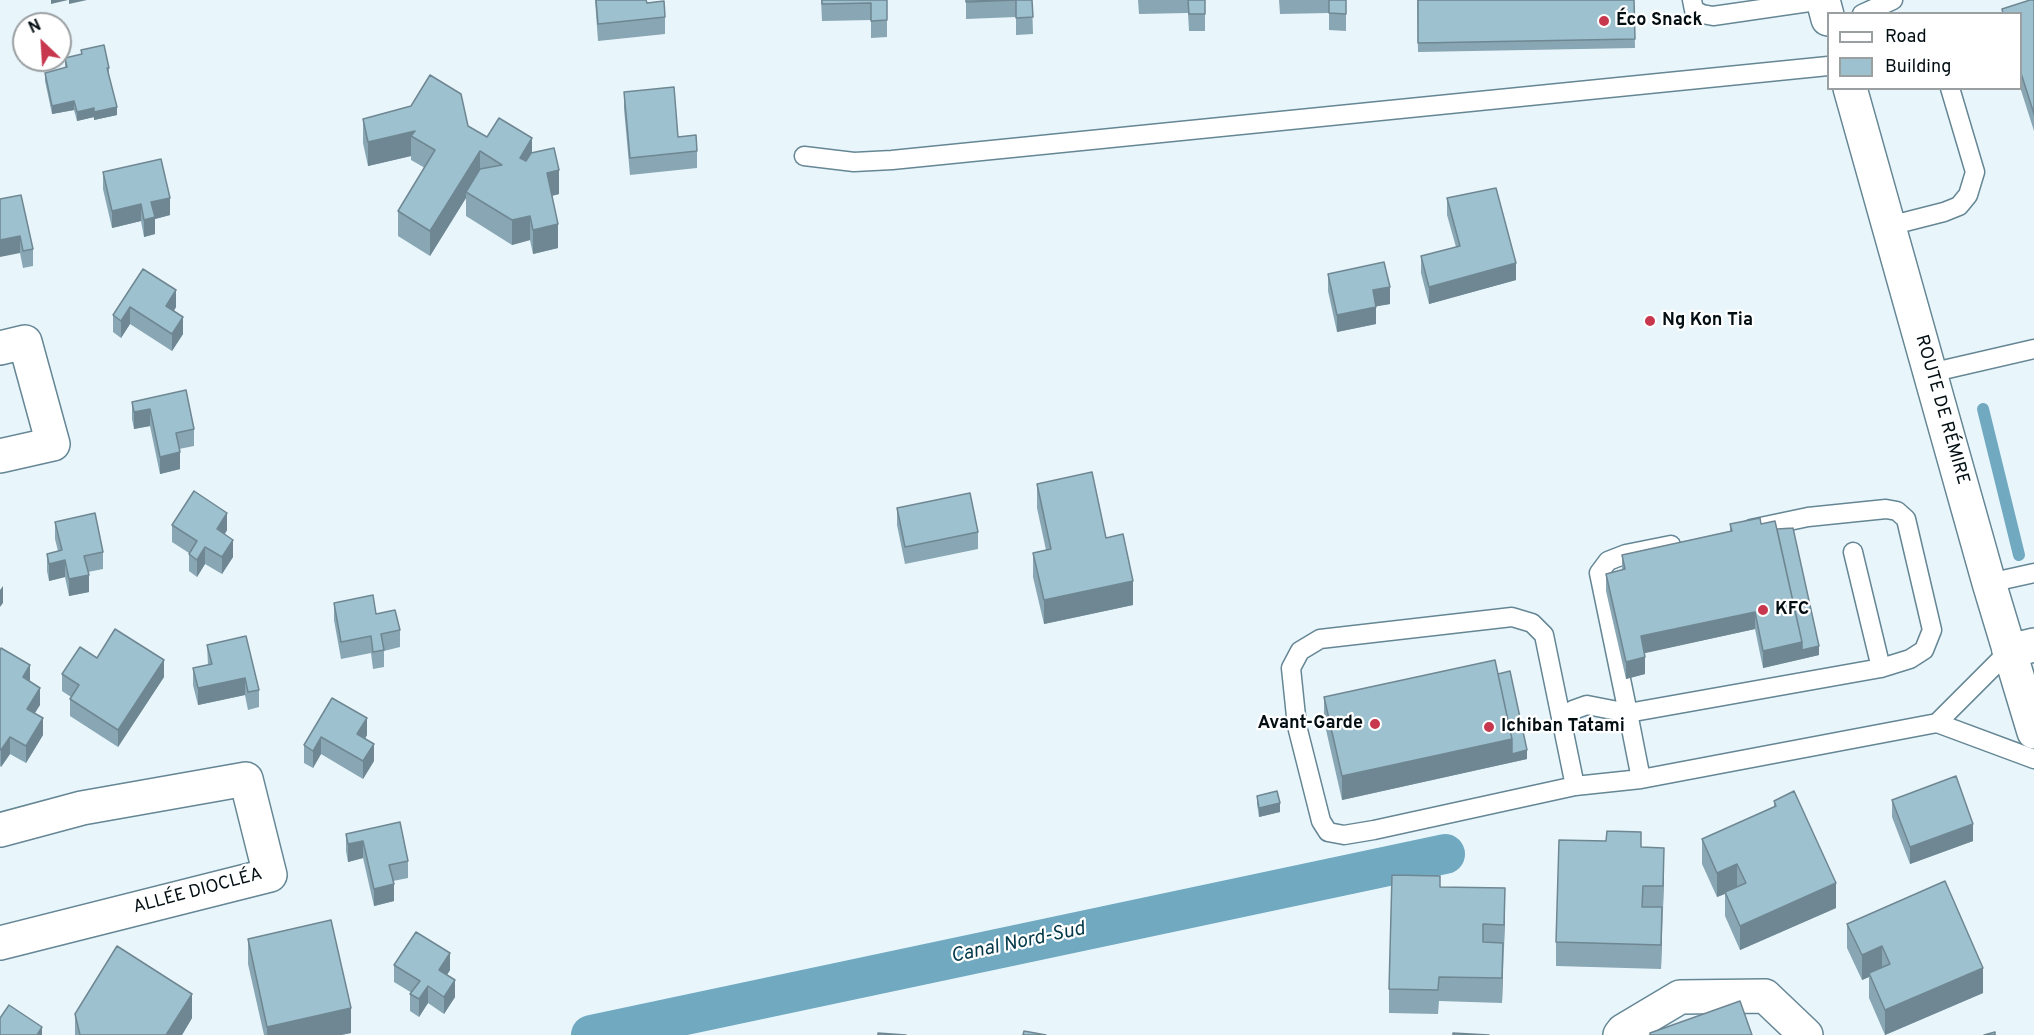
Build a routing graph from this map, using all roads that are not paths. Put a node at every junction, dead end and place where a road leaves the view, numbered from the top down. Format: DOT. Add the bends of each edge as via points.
graph roads {
  1 [pos="1692,0"];
  2 [pos="1823,0"];
  3 [pos="1893,0"];
  4 [pos="1866,12"];
  5 [pos="1827,15"];
  6 [pos="1827,66"];
  7 [pos="1851,90"];
  8 [pos="1951,90"];
  9 [pos="804,156"];
  10 [pos="1889,226"];
  11 [pos="0,348"];
  12 [pos="2034,350"];
  13 [pos="1930,373"];
  14 [pos="0,456"];
  15 [pos="1729,533"];
  16 [pos="1683,542"];
  17 [pos="1853,552"];
  18 [pos="2034,573"];
  19 [pos="1989,583"];
  20 [pos="2021,648"];
  21 [pos="1881,668"];
  22 [pos="1628,713"];
  23 [pos="1562,719"];
  24 [pos="1937,723"];
  25 [pos="2034,732"];
  26 [pos="2034,759"];
  27 [pos="1641,779"];
  28 [pos="1575,786"];
  29 [pos="0,830"];
  30 [pos="0,943"];
  31 [pos="1620,1035"];
  32 [pos="1806,1035"];
  1 -- 2 [label="lane" via="1694,10 1713,16"];
  2 -- 5 [label="street"];
  3 -- 4 [label="lane"];
  6 -- 9 [label="lane" via="891,160 854,162"];
  7 -- 10 [label="street, ROUTE DE RÉMIRE"];
  8 -- 10 [label="lane" via="1975,172 1968,195 1959,206 1944,212"];
  10 -- 13 [label="street, ROUTE DE RÉMIRE"];
  11 -- 14 [label="street" via="25,342 53,444"];
  12 -- 13 [label="lane"];
  13 -- 19 [label="street, ROUTE DE RÉMIRE"];
  15 -- 21 [label="lane" via="1808,517 1886,509 1906,519 1932,630 1924,650"];
  16 -- 22 [label="lane" via="1626,554 1608,561 1599,573"];
  17 -- 21 [label="lane"];
  18 -- 19 [label="lane"];
  19 -- 20 [label="street, ROUTE DE RÉMIRE"];
  20 -- 24 [label="lane"];
  20 -- 25 [label="street, ROUTE DE RÉMIRE"];
  21 -- 22 [label="lane"];
  22 -- 23 [label="lane" via="1587,705"];
  22 -- 27 [label="lane"];
  23 -- 28 [label="lane"];
  23 -- 28 [label="lane" via="1544,635 1532,623 1512,617 1320,639 1300,651 1291,668 1297,726 1321,821 1328,832 1344,835 1374,830"];
  24 -- 26 [label="lane"];
  24 -- 27 [label="lane"];
  27 -- 28 [label="lane"];
  29 -- 30 [label="street, ALLÉE DIOCLÉA" via="82,808 246,779 270,875"];
  31 -- 32 [label="street" via="1680,996 1765,996"];
}
